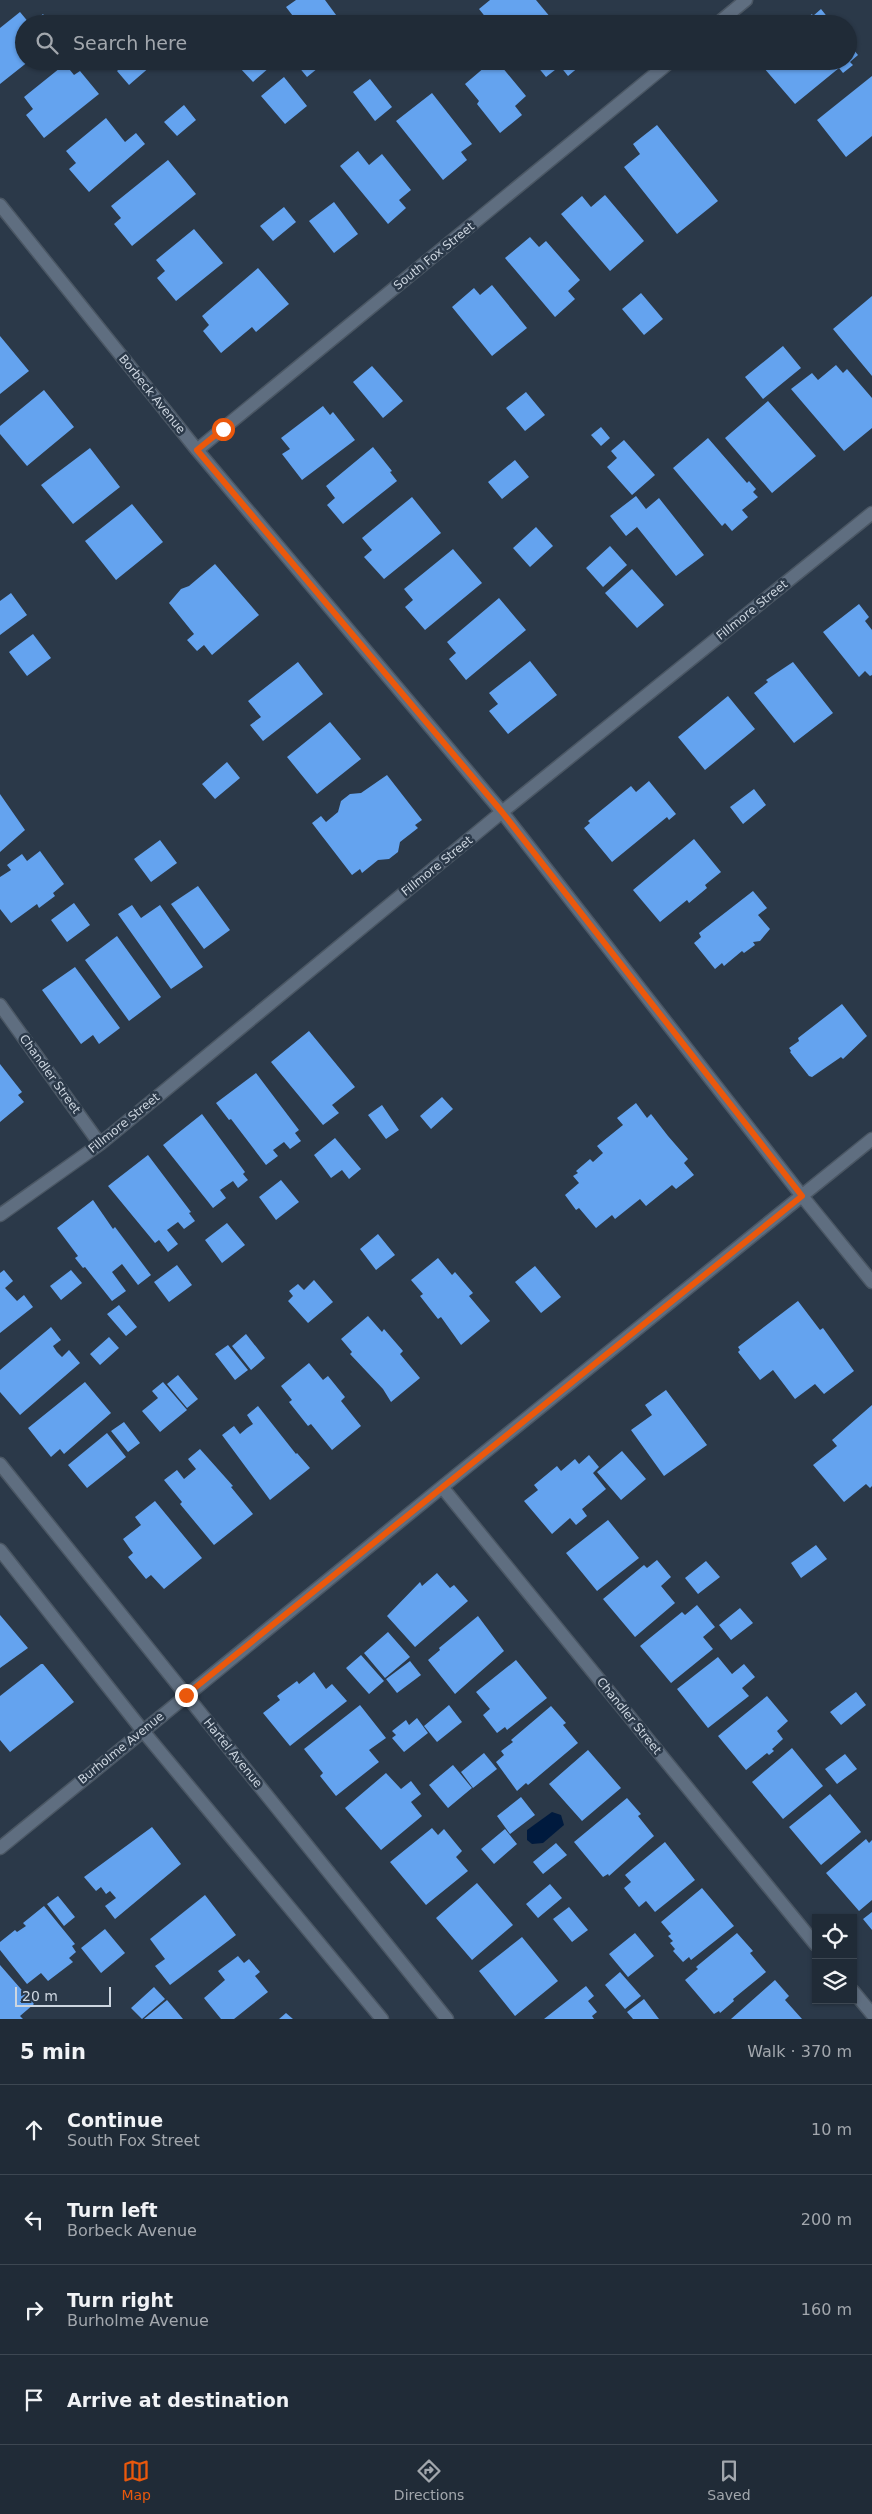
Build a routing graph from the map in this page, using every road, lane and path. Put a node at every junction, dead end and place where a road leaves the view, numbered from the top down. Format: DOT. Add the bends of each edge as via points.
graph roads {
  1 [pos="746,0"];
  2 [pos="728,15"];
  3 [pos="660,70"];
  4 [pos="0,205"];
  5 [pos="197,450"];
  6 [pos="872,513"];
  7 [pos="502,812"];
  8 [pos="0,1005"];
  9 [pos="872,1139"];
  10 [pos="100,1144"];
  11 [pos="802,1196"];
  12 [pos="0,1215"];
  13 [pos="872,1282"];
  14 [pos="0,1464"];
  15 [pos="442,1486"];
  16 [pos="0,1550"];
  17 [pos="186,1695"];
  18 [pos="143,1731"];
  19 [pos="0,1848"];
  20 [pos="812,1940"];
  21 [pos="857,1996"];
  22 [pos="872,2014"];
  23 [pos="382,2019"];
  24 [pos="447,2019"];
  1 -- 2 [label="street"];
  3 -- 5 [label="street, South Fox Street"];
  4 -- 5 [label="street, Borbeck Avenue"];
  5 -- 7 [label="street, Borbeck Avenue"];
  6 -- 7 [label="street, Fillmore Street"];
  7 -- 10 [label="street, Fillmore Street"];
  7 -- 11 [label="street, Borbeck Avenue"];
  8 -- 10 [label="street, Chandler Street"];
  9 -- 11 [label="street, Burholme Avenue"];
  10 -- 12 [label="street, Fillmore Street"];
  11 -- 13 [label="street, Borbeck Avenue"];
  11 -- 15 [label="street, Burholme Avenue"];
  14 -- 17 [label="street, Hartel Avenue"];
  15 -- 17 [label="street, Burholme Avenue"];
  15 -- 20 [label="street, Chandler Street"];
  16 -- 18 [label="street"];
  17 -- 18 [label="street, Burholme Avenue"];
  17 -- 24 [label="street, Hartel Avenue"];
  18 -- 19 [label="street, Burholme Avenue"];
  18 -- 23 [label="street"];
  21 -- 22 [label="street"];
}
